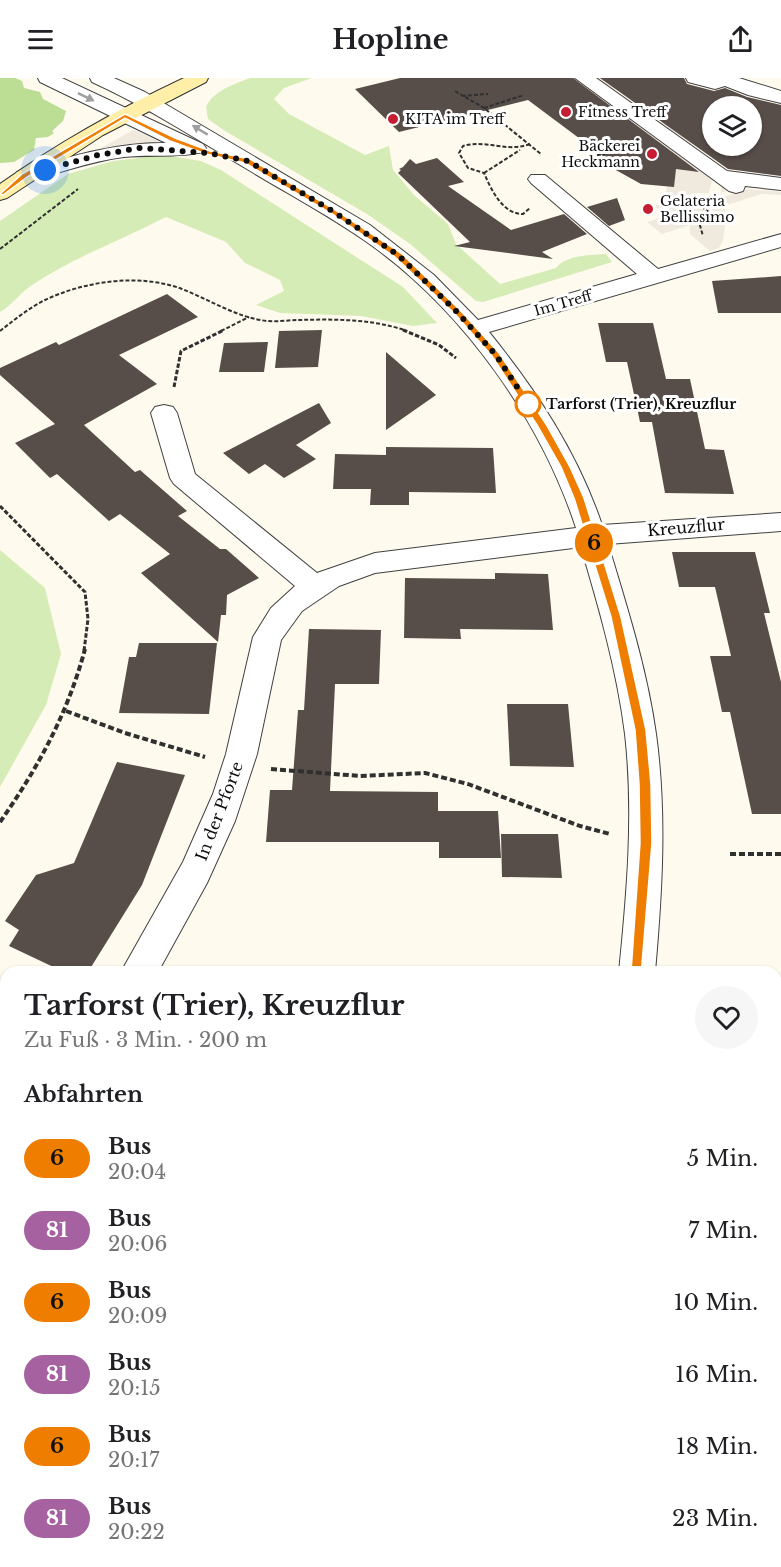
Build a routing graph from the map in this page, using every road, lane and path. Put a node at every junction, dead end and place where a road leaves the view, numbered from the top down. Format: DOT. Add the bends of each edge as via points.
graph roads {
  1 [pos="47,78"];
  2 [pos="99,78"];
  3 [pos="199,78"];
  4 [pos="695,78"];
  5 [pos="579,79"];
  6 [pos="729,79"];
  7 [pos="483,90"];
  8 [pos="455,91"];
  9 [pos="524,95"];
  10 [pos="462,96"];
  11 [pos="781,97"];
  12 [pos="152,102"];
  13 [pos="484,108"];
  14 [pos="125,116"];
  15 [pos="670,131"];
  16 [pos="638,142"];
  17 [pos="530,144"];
  18 [pos="520,149"];
  19 [pos="208,153"];
  20 [pos="605,154"];
  21 [pos="544,156"];
  22 [pos="591,156"];
  23 [pos="248,161"];
  24 [pos="484,173"];
  25 [pos="24,176"];
  26 [pos="538,179"];
  27 [pos="725,179"];
  28 [pos="83,185"];
  29 [pos="770,185"];
  30 [pos="0,194"];
  31 [pos="704,195"];
  32 [pos="523,214"];
  33 [pos="692,216"];
  34 [pos="735,220"];
  35 [pos="699,222"];
  36 [pos="781,240"];
  37 [pos="0,249"];
  38 [pos="654,277"];
  39 [pos="249,316"];
  40 [pos="472,329"];
  41 [pos="0,331"];
  42 [pos="496,355"];
  43 [pos="164,414"];
  44 [pos="0,506"];
  45 [pos="781,522"];
  46 [pos="592,535"];
  47 [pos="314,585"];
  48 [pos="66,711"];
  49 [pos="238,766"];
  50 [pos="0,822"];
  51 [pos="646,843"];
  52 [pos="730,854"];
  53 [pos="781,854"];
  54 [pos="143,966"];
  55 [pos="637,966"];
  1 -- 14 [label="street, one-way"];
  2 -- 12 [label="street"];
  3 -- 12 [label="main road"];
  4 -- 6 [label="street" via="707,82"];
  5 -- 15 [label="street"];
  6 -- 11 [label="street"];
  7 -- 10 [label="path" via="488,94"];
  8 -- 10 [label="path"];
  9 -- 13 [label="path"];
  10 -- 13 [label="path"];
  12 -- 14 [label="main road"];
  23 -- 12 [label="street, one-way"];
  13 -- 17 [label="path"];
  14 -- 19 [label="street"];
  14 -- 25 [label="main road"];
  15 -- 16 [label="street"];
  15 -- 27 [label="street"];
  17 -- 18 [label="path"];
  17 -- 21 [label="path"];
  18 -- 24 [label="path"];
  18 -- 24 [label="path" via="481,141 463,146 459,153 468,168"];
  19 -- 23 [label="street"];
  19 -- 25 [label="street" via="140,148 85,158"];
  20 -- 22 [label="path"];
  23 -- 40 [label="street" via="398,255"];
  24 -- 32 [label="path" via="495,196 516,214"];
  25 -- 30 [label="main road"];
  26 -- 38 [label="street"];
  27 -- 29 [label="street"];
  27 -- 31 [label="street" via="707,178"];
  28 -- 37 [label="path"];
  31 -- 34 [label="path" via="697,203 711,214"];
  33 -- 35 [label="path"];
  36 -- 38 [label="street, Im Treff"];
  38 -- 40 [label="street, Im Treff"];
  39 -- 41 [label="path" via="177,288 146,283 105,284 45,300"];
  39 -- 42 [label="path" via="265,321 370,322 416,333 439,343 457,358"];
  39 -- 43 [label="path" via="181,351"];
  40 -- 42 [label="street"];
  42 -- 46 [label="street" via="565,467"];
  43 -- 47 [label="street" via="183,477"];
  44 -- 48 [label="path" via="85,592 89,608 86,645"];
  45 -- 46 [label="street, Kreuzflur"];
  46 -- 47 [label="street, In der Pforte" via="375,563"];
  46 -- 51 [label="street" via="616,617 640,730"];
  47 -- 49 [label="street, In der Pforte" via="288,606 269,632"];
  48 -- 49 [label="path"];
  48 -- 50 [label="path"];
  49 -- 51 [label="path" via="360,776 425,774 468,784 580,826"];
  49 -- 54 [label="street, In der Pforte" via="211,839 176,911"];
  51 -- 55 [label="street"];
  52 -- 53 [label="path"];
}
